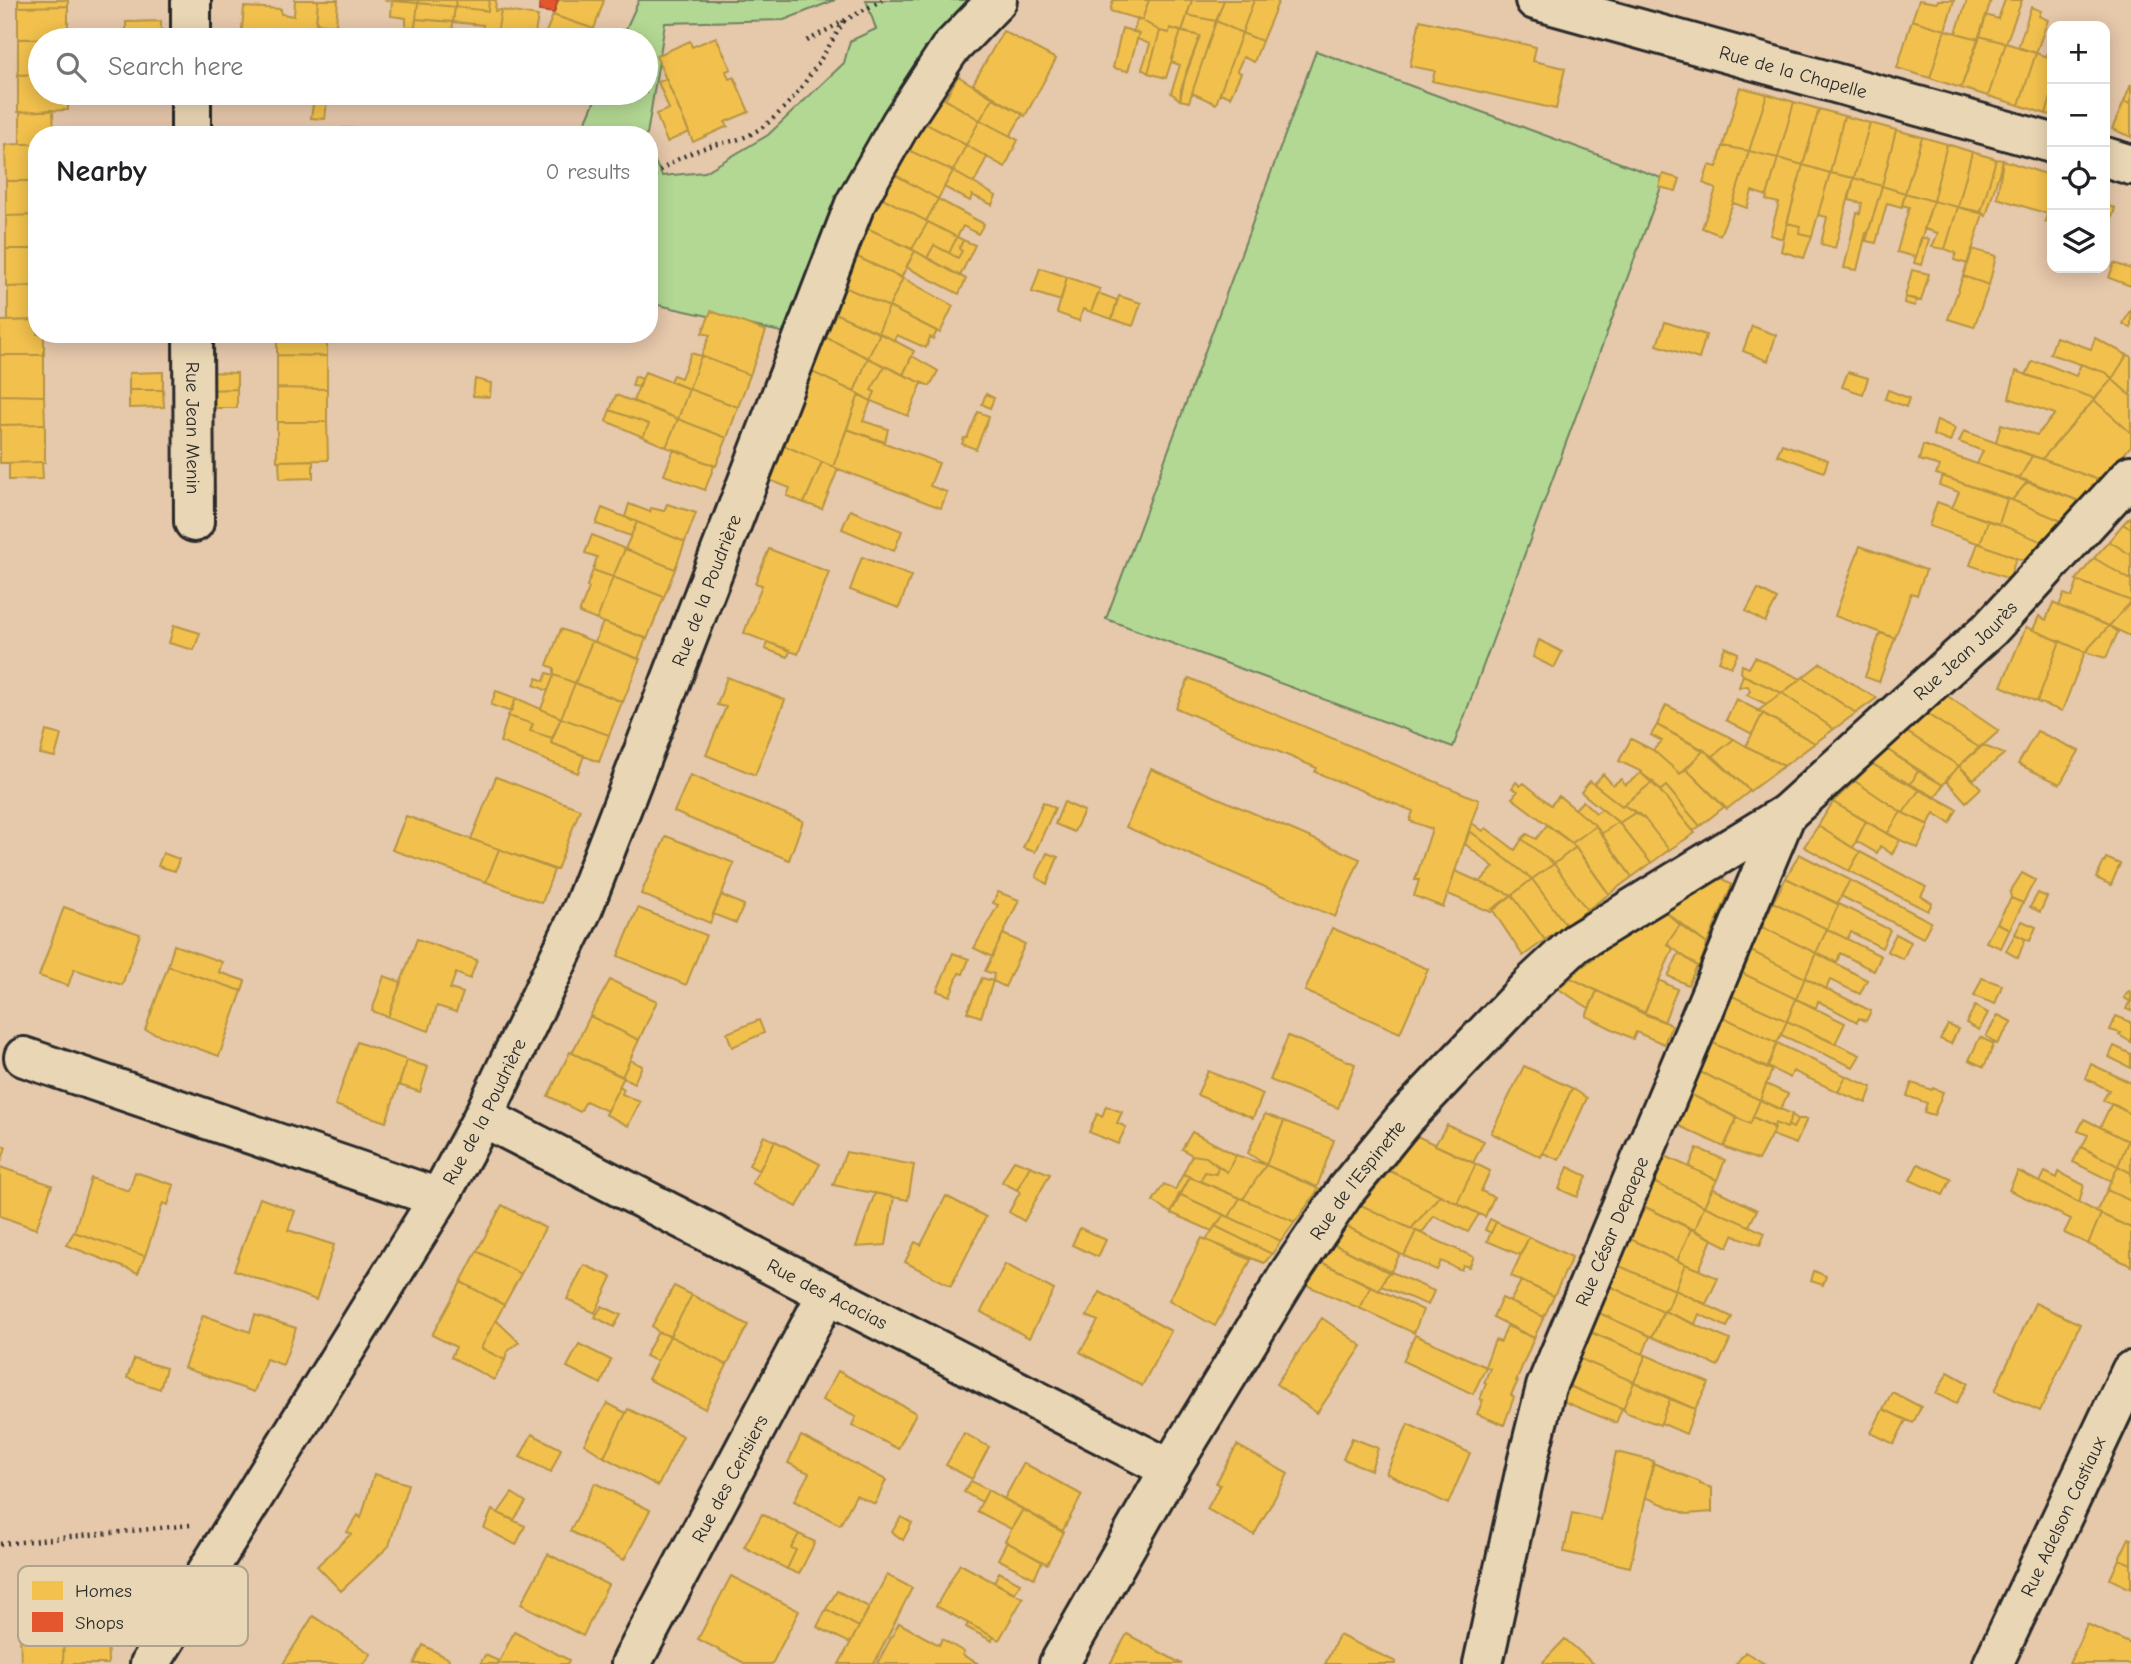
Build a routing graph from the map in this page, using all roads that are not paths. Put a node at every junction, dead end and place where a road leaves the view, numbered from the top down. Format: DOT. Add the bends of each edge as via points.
graph roads {
  1 [pos="191,0"];
  2 [pos="997,0"];
  3 [pos="1535,0"];
  4 [pos="191,28"];
  5 [pos="191,105"];
  6 [pos="191,126"];
  7 [pos="2047,142"];
  8 [pos="2110,158"];
  9 [pos="2131,164"];
  10 [pos="193,343"];
  11 [pos="2131,475"];
  12 [pos="194,522"];
  13 [pos="1786,814"];
  14 [pos="24,1057"];
  15 [pos="483,1117"];
  16 [pos="439,1198"];
  17 [pos="827,1294"];
  18 [pos="2131,1371"];
  19 [pos="1170,1469"];
  20 [pos="211,1566"];
  21 [pos="161,1646"];
  22 [pos="150,1664"];
  23 [pos="631,1664"];
  24 [pos="1059,1664"];
  25 [pos="1483,1664"];
  26 [pos="1993,1664"];
  1 -- 4 [label="street"];
  2 -- 15 [label="street, Rue de la Poudrière" via="949,50 855,204 583,908"];
  3 -- 7 [label="street, Rue de la Chapelle"];
  5 -- 6 [label="street"];
  8 -- 9 [label="street"];
  10 -- 12 [label="street, Rue Jean Menin"];
  11 -- 13 [label="street, Rue Jean Jaurès" via="1990,629"];
  13 -- 19 [label="street, Rue de l'Espinette" via="1576,943 1404,1119 1346,1190 1291,1271"];
  13 -- 25 [label="street, Rue César Depaepe" via="1546,1387"];
  14 -- 16 [label="street, Rue de la Poudrière"];
  15 -- 16 [label="street, Rue de la Poudrière"];
  15 -- 17 [label="street, Rue des Acacias"];
  16 -- 20 [label="street, Rue de la Poudrière"];
  17 -- 19 [label="street, Rue des Acacias"];
  17 -- 23 [label="street, Rue des Cerisiers"];
  18 -- 26 [label="street, Rue Adelson Castiaux"];
  19 -- 24 [label="street, Rue de l'Espinette"];
  21 -- 22 [label="street, Rue de la Poudrière"];
}
